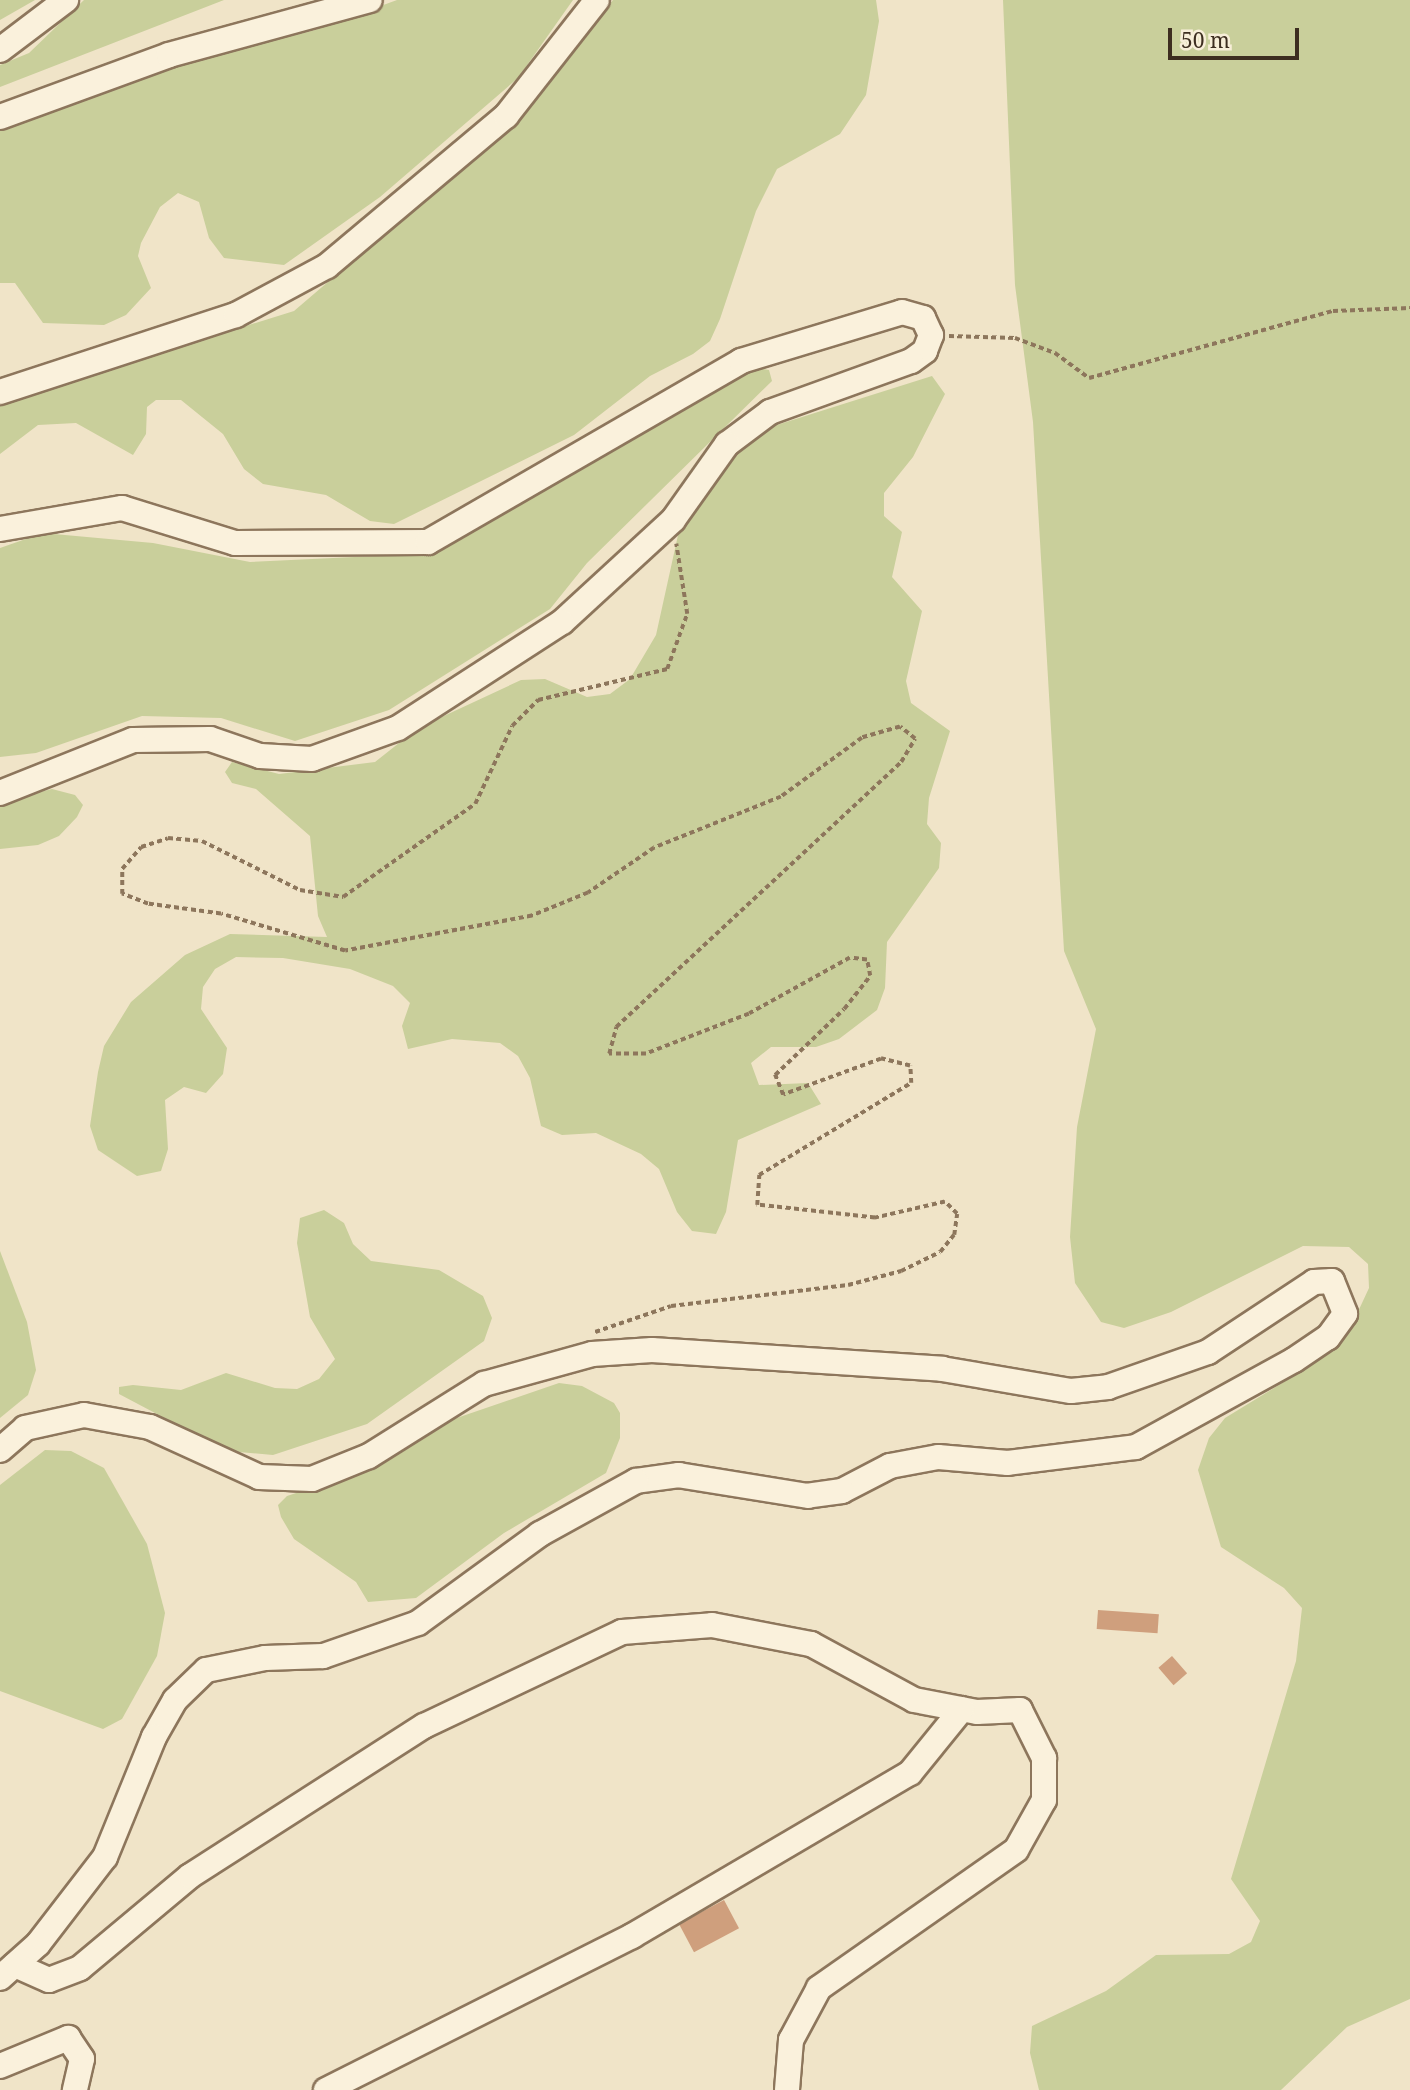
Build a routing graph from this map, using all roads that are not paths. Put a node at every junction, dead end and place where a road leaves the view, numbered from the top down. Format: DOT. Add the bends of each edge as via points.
graph roads {
  1 [pos="66,0"];
  2 [pos="370,0"];
  3 [pos="597,0"];
  4 [pos="0,50"];
  5 [pos="0,117"];
  6 [pos="0,392"];
  7 [pos="0,529"];
  8 [pos="0,793"];
  9 [pos="0,1450"];
  10 [pos="962,1709"];
  11 [pos="7,1971"];
  12 [pos="0,2066"];
  13 [pos="75,2090"];
  14 [pos="326,2090"];
  15 [pos="787,2090"];
  1 -- 4 [label="street"];
  2 -- 5 [label="street" via="169,55"];
  3 -- 6 [label="street" via="506,116 327,266 236,315"];
  7 -- 8 [label="street" via="122,508 234,543 428,542 741,361 902,312 923,317 931,335 925,351 911,361 770,412 727,444 673,520 562,622 398,729 312,759 260,756 210,739 133,740"];
  9 -- 11 [label="street" via="24,1428 84,1415 150,1427 259,1477 312,1479 369,1456 484,1384 592,1354 652,1350 942,1369 1071,1391 1108,1387 1208,1352 1314,1282 1332,1282 1345,1314 1328,1337 1294,1360 1136,1447 1008,1463 938,1457 890,1466 842,1491 808,1496 679,1475 636,1481 540,1534 418,1623 323,1657 265,1658 206,1670 175,1700 154,1737 105,1857"];
  10 -- 11 [label="street" via="914,1700 811,1644 712,1625 622,1632 424,1726 327,1786 190,1876 80,1968 50,1980"];
  10 -- 14 [label="street" via="910,1773 632,1936"];
  10 -- 15 [label="street" via="1020,1710 1044,1758 1044,1800 1016,1850 820,1988 790,2040"];
  12 -- 13 [label="street" via="68,2038 82,2060"];
}
